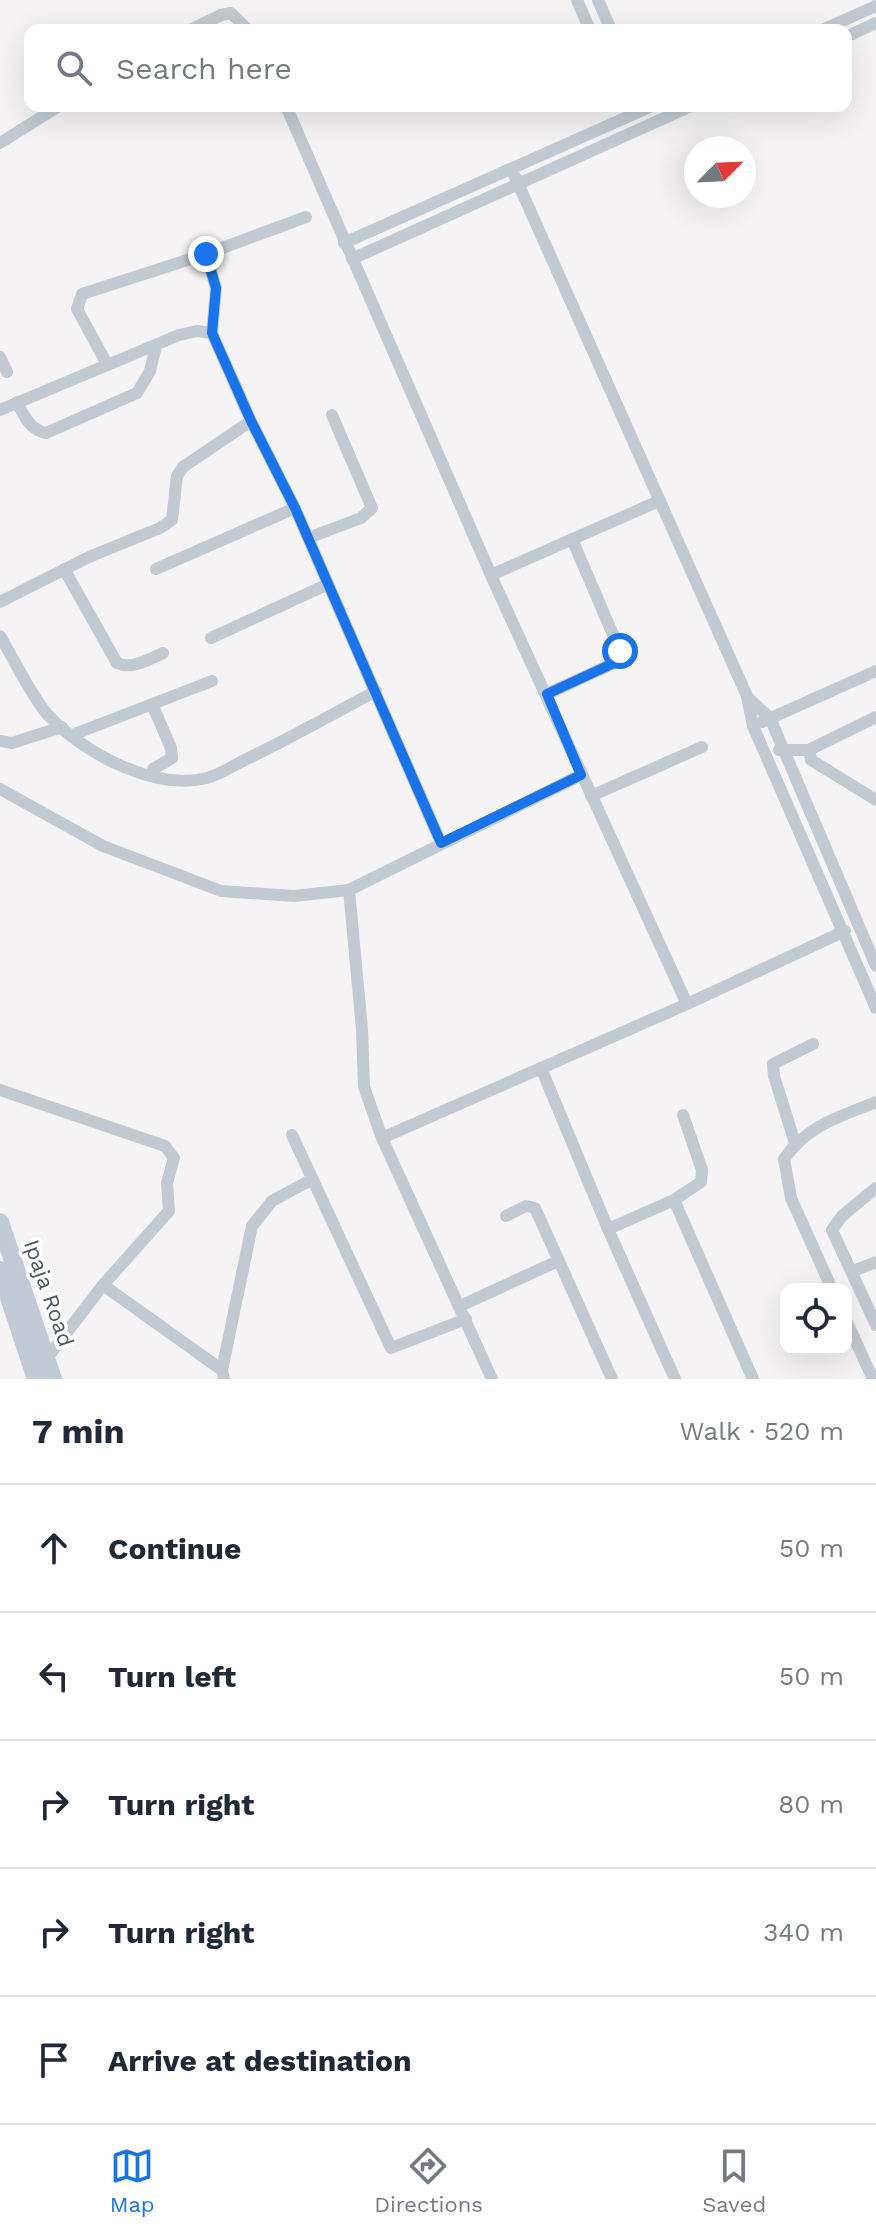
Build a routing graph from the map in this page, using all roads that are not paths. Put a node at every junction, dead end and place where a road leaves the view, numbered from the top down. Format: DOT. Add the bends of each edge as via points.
graph roads {
  1 [pos="577,0"];
  2 [pos="598,0"];
  3 [pos="876,6"];
  4 [pos="876,23"];
  5 [pos="202,24"];
  6 [pos="242,24"];
  7 [pos="587,24"];
  8 [pos="608,24"];
  9 [pos="836,24"];
  10 [pos="852,34"];
  11 [pos="49,112"];
  12 [pos="289,112"];
  13 [pos="623,112"];
  14 [pos="650,112"];
  15 [pos="678,112"];
  16 [pos="653,123"];
  17 [pos="632,132"];
  18 [pos="0,143"];
  19 [pos="512,170"];
  20 [pos="519,185"];
  21 [pos="306,217"];
  22 [pos="344,243"];
  23 [pos="206,254"];
  24 [pos="352,259"];
  25 [pos="212,333"];
  26 [pos="156,346"];
  27 [pos="0,357"];
  28 [pos="107,364"];
  29 [pos="7,372"];
  30 [pos="17,402"];
  31 [pos="0,410"];
  32 [pos="332,415"];
  33 [pos="251,421"];
  34 [pos="659,501"];
  35 [pos="295,508"];
  36 [pos="308,538"];
  37 [pos="572,539"];
  38 [pos="64,569"];
  39 [pos="156,569"];
  40 [pos="491,575"];
  41 [pos="326,585"];
  42 [pos="0,602"];
  43 [pos="0,636"];
  44 [pos="211,638"];
  45 [pos="163,653"];
  46 [pos="876,671"];
  47 [pos="212,681"];
  48 [pos="376,691"];
  49 [pos="547,694"];
  50 [pos="747,696"];
  51 [pos="152,704"];
  52 [pos="876,717"];
  53 [pos="770,718"];
  54 [pos="753,726"];
  55 [pos="67,731"];
  56 [pos="0,741"];
  57 [pos="702,747"];
  58 [pos="783,749"];
  59 [pos="809,750"];
  60 [pos="767,754"];
  61 [pos="581,775"];
  62 [pos="152,776"];
  63 [pos="0,789"];
  64 [pos="591,796"];
  65 [pos="876,800"];
  66 [pos="441,843"];
  67 [pos="349,890"];
  68 [pos="845,931"];
  69 [pos="876,966"];
  70 [pos="687,1004"];
  71 [pos="876,1008"];
  72 [pos="813,1044"];
  73 [pos="541,1068"];
  74 [pos="0,1090"];
  75 [pos="876,1102"];
  76 [pos="683,1115"];
  77 [pos="292,1135"];
  78 [pos="382,1138"];
  79 [pos="795,1143"];
  80 [pos="311,1180"];
  81 [pos="876,1188"];
  82 [pos="674,1200"];
  83 [pos="506,1216"];
  84 [pos="0,1222"];
  85 [pos="608,1229"];
  86 [pos="558,1261"];
  87 [pos="876,1262"];
  88 [pos="0,1270"];
  89 [pos="853,1271"];
  90 [pos="829,1283"];
  91 [pos="103,1285"];
  92 [pos="460,1306"];
  93 [pos="466,1319"];
  94 [pos="875,1322"];
  95 [pos="852,1333"];
  96 [pos="39,1370"];
  97 [pos="223,1374"];
  98 [pos="53,1379"];
  99 [pos="492,1379"];
  100 [pos="612,1379"];
  101 [pos="675,1379"];
  102 [pos="753,1379"];
  103 [pos="873,1379"];
  1 -- 7 [label="street"];
  2 -- 8 [label="street"];
  3 -- 9 [label="street"];
  4 -- 10 [label="street"];
  5 -- 6 [label="street" via="231,13"];
  11 -- 18 [label="street"];
  12 -- 22 [label="street"];
  13 -- 17 [label="street"];
  13 -- 19 [label="street"];
  14 -- 16 [label="street"];
  15 -- 16 [label="street"];
  16 -- 17 [label="street"];
  17 -- 20 [label="street"];
  19 -- 20 [label="street"];
  19 -- 22 [label="street"];
  20 -- 24 [label="street"];
  20 -- 34 [label="street"];
  21 -- 23 [label="street"];
  22 -- 24 [label="street"];
  23 -- 25 [label="street" via="216,288"];
  23 -- 28 [label="street" via="82,294 77,309"];
  24 -- 40 [label="street"];
  25 -- 26 [label="street" via="179,335"];
  25 -- 33 [label="street"];
  26 -- 28 [label="street"];
  26 -- 30 [label="street" via="137,393 46,433 27,422"];
  27 -- 29 [label="street"];
  28 -- 30 [label="street"];
  30 -- 31 [label="street"];
  32 -- 36 [label="street" via="372,508 361,518"];
  33 -- 35 [label="street"];
  33 -- 38 [label="street" via="183,467 177,476 172,520"];
  34 -- 37 [label="street"];
  34 -- 50 [label="street"];
  35 -- 36 [label="street"];
  35 -- 39 [label="street"];
  36 -- 41 [label="street"];
  37 -- 40 [label="street"];
  37 -- 49 [label="street" via="619,658"];
  38 -- 42 [label="street"];
  38 -- 45 [label="street" via="117,663 133,666"];
  40 -- 49 [label="street"];
  41 -- 44 [label="street"];
  41 -- 48 [label="street"];
  43 -- 55 [label="street" via="46,714"];
  46 -- 53 [label="street"];
  47 -- 51 [label="street"];
  48 -- 62 [label="street" via="207,778"];
  48 -- 66 [label="street"];
  49 -- 61 [label="street"];
  50 -- 53 [label="street"];
  50 -- 54 [label="street"];
  51 -- 55 [label="street"];
  51 -- 62 [label="street" via="172,758 153,769"];
  52 -- 59 [label="street"];
  53 -- 54 [label="street"];
  53 -- 58 [label="street"];
  54 -- 60 [label="street"];
  55 -- 56 [label="street"];
  55 -- 62 [label="street" via="125,768"];
  57 -- 64 [label="street"];
  58 -- 59 [label="street"];
  58 -- 60 [label="street"];
  58 -- 69 [label="street"];
  59 -- 65 [label="street" via="811,760"];
  60 -- 68 [label="street"];
  61 -- 64 [label="street"];
  61 -- 66 [label="street"];
  63 -- 67 [label="street" via="103,846 221,891 294,896"];
  64 -- 70 [label="street"];
  66 -- 67 [label="street"];
  67 -- 78 [label="street" via="364,1087"];
  68 -- 70 [label="street"];
  68 -- 71 [label="street"];
  70 -- 73 [label="street"];
  72 -- 79 [label="street" via="773,1064"];
  73 -- 78 [label="street"];
  73 -- 85 [label="street"];
  74 -- 91 [label="street" via="165,1146 174,1158 167,1183 169,1211"];
  75 -- 79 [label="street" via="815,1127"];
  76 -- 82 [label="street" via="702,1170 701,1182"];
  77 -- 80 [label="street"];
  78 -- 92 [label="street"];
  79 -- 90 [label="street" via="784,1159 791,1198"];
  80 -- 93 [label="street" via="391,1348"];
  80 -- 97 [label="street" via="272,1201 252,1226"];
  81 -- 89 [label="street" via="832,1230"];
  82 -- 85 [label="street"];
  82 -- 102 [label="street"];
  83 -- 86 [label="street" via="526,1206 535,1208"];
  84 -- 96 [label="main road, Ipaja Road" via="26,1304"];
  85 -- 101 [label="street"];
  86 -- 92 [label="street"];
  86 -- 100 [label="street"];
  87 -- 89 [label="street"];
  88 -- 96 [label="main road, Ipaja Road"];
  89 -- 94 [label="street"];
  91 -- 96 [label="street"];
  91 -- 97 [label="street"];
  92 -- 93 [label="street"];
  93 -- 99 [label="street"];
  95 -- 103 [label="street"];
  96 -- 98 [label="main road, Ipaja Road"];
}
